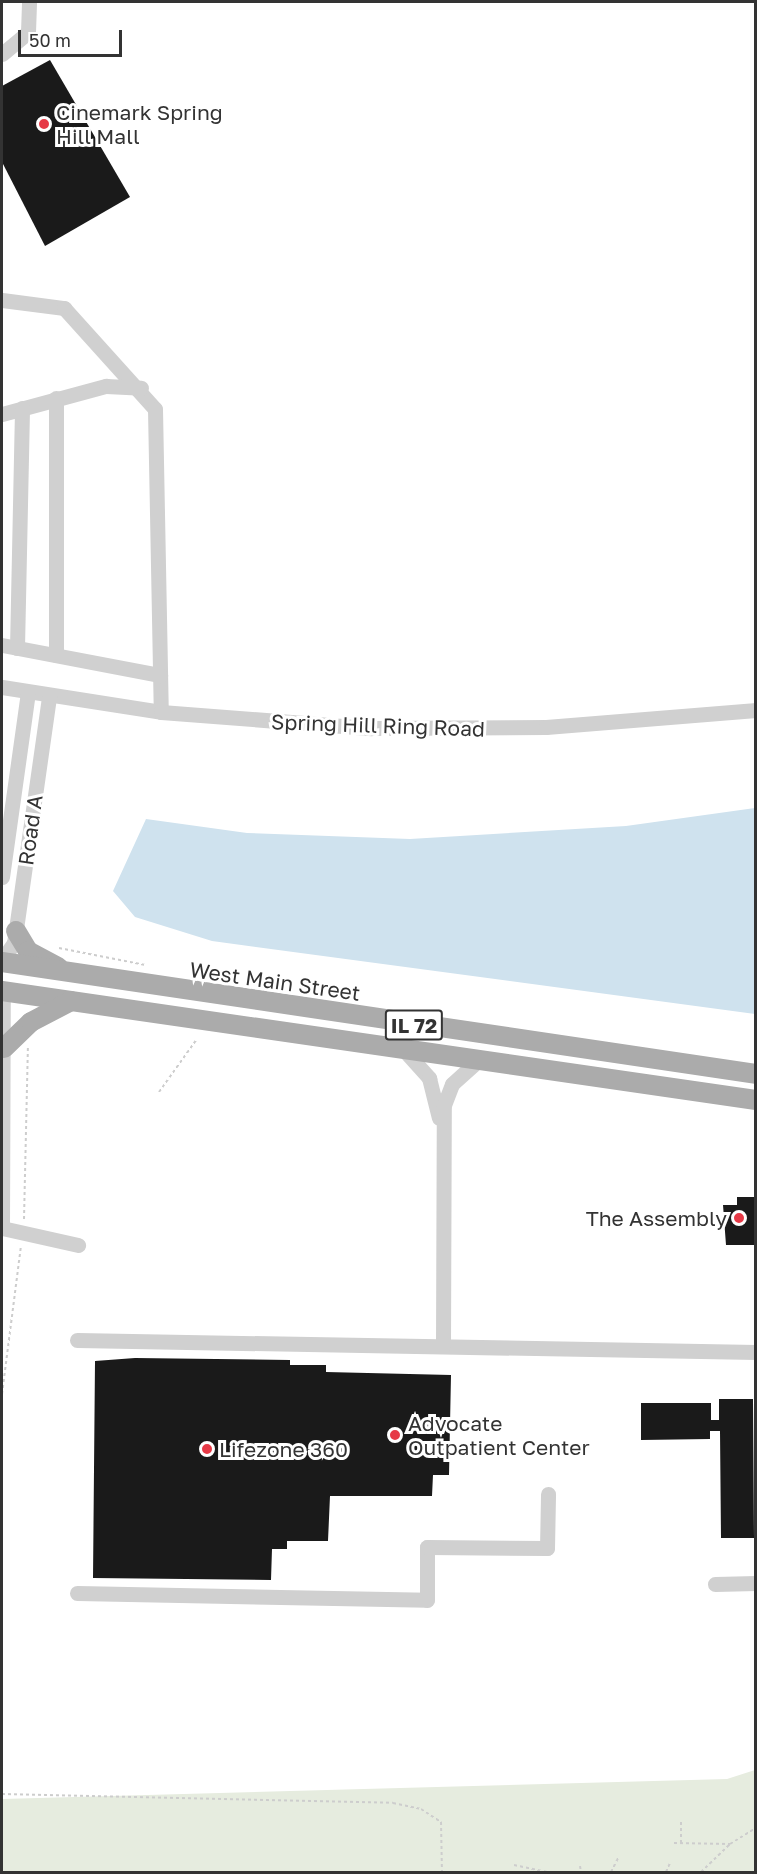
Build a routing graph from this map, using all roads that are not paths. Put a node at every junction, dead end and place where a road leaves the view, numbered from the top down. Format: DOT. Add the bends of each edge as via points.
graph roads {
  1 [pos="29,2"];
  2 [pos="2,54"];
  3 [pos="2,300"];
  4 [pos="141,388"];
  5 [pos="56,398"];
  6 [pos="22,408"];
  7 [pos="2,414"];
  8 [pos="2,645"];
  9 [pos="17,648"];
  10 [pos="56,655"];
  11 [pos="160,675"];
  12 [pos="2,687"];
  13 [pos="28,693"];
  14 [pos="49,696"];
  15 [pos="756,710"];
  16 [pos="161,712"];
  17 [pos="2,877"];
  18 [pos="16,931"];
  19 [pos="2,961"];
  20 [pos="73,975"];
  21 [pos="2,986"];
  22 [pos="70,1001"];
  23 [pos="4,1048"];
  24 [pos="404,1050"];
  25 [pos="479,1060"];
  26 [pos="756,1074"];
  27 [pos="756,1100"];
  28 [pos="441,1130"];
  29 [pos="2,1227"];
  30 [pos="78,1245"];
  31 [pos="77,1340"];
  32 [pos="443,1346"];
  33 [pos="756,1352"];
  34 [pos="548,1494"];
  35 [pos="756,1583"];
  36 [pos="715,1584"];
  37 [pos="77,1593"];
  1 -- 2 [label="street" via="28,32"];
  3 -- 4 [label="street" via="64,308"];
  4 -- 5 [label="street" via="106,386"];
  4 -- 11 [label="street" via="155,409"];
  5 -- 6 [label="street"];
  5 -- 10 [label="street"];
  6 -- 7 [label="street"];
  6 -- 9 [label="street"];
  8 -- 9 [label="street"];
  9 -- 10 [label="street"];
  10 -- 11 [label="street"];
  11 -- 16 [label="street"];
  12 -- 13 [label="street, Spring Hill Ring Road"];
  13 -- 14 [label="street, Spring Hill Ring Road"];
  13 -- 17 [label="street, Road A"];
  14 -- 16 [label="street, Spring Hill Ring Road"];
  14 -- 18 [label="street, Road A"];
  15 -- 16 [label="street, Spring Hill Ring Road" via="580,726 443,729 299,724"];
  18 -- 19 [label="street, Road A"];
  18 -- 20 [label="main road" via="28,951"];
  19 -- 20 [label="main road, West Main Street / IL 72"];
  20 -- 26 [label="main road, West Main Street / IL 72"];
  21 -- 22 [label="main road, IL 72"];
  21 -- 23 [label="street"];
  22 -- 23 [label="main road" via="31,1022"];
  22 -- 24 [label="main road, IL 72"];
  23 -- 29 [label="street"];
  24 -- 25 [label="main road, IL 72"];
  24 -- 28 [label="street" via="429,1078"];
  25 -- 27 [label="main road, IL 72"];
  25 -- 28 [label="street" via="452,1084"];
  28 -- 32 [label="street"];
  29 -- 30 [label="street"];
  31 -- 32 [label="street"];
  32 -- 33 [label="street"];
  34 -- 37 [label="street" via="547,1548 428,1547 427,1600"];
  35 -- 36 [label="street"];
}
